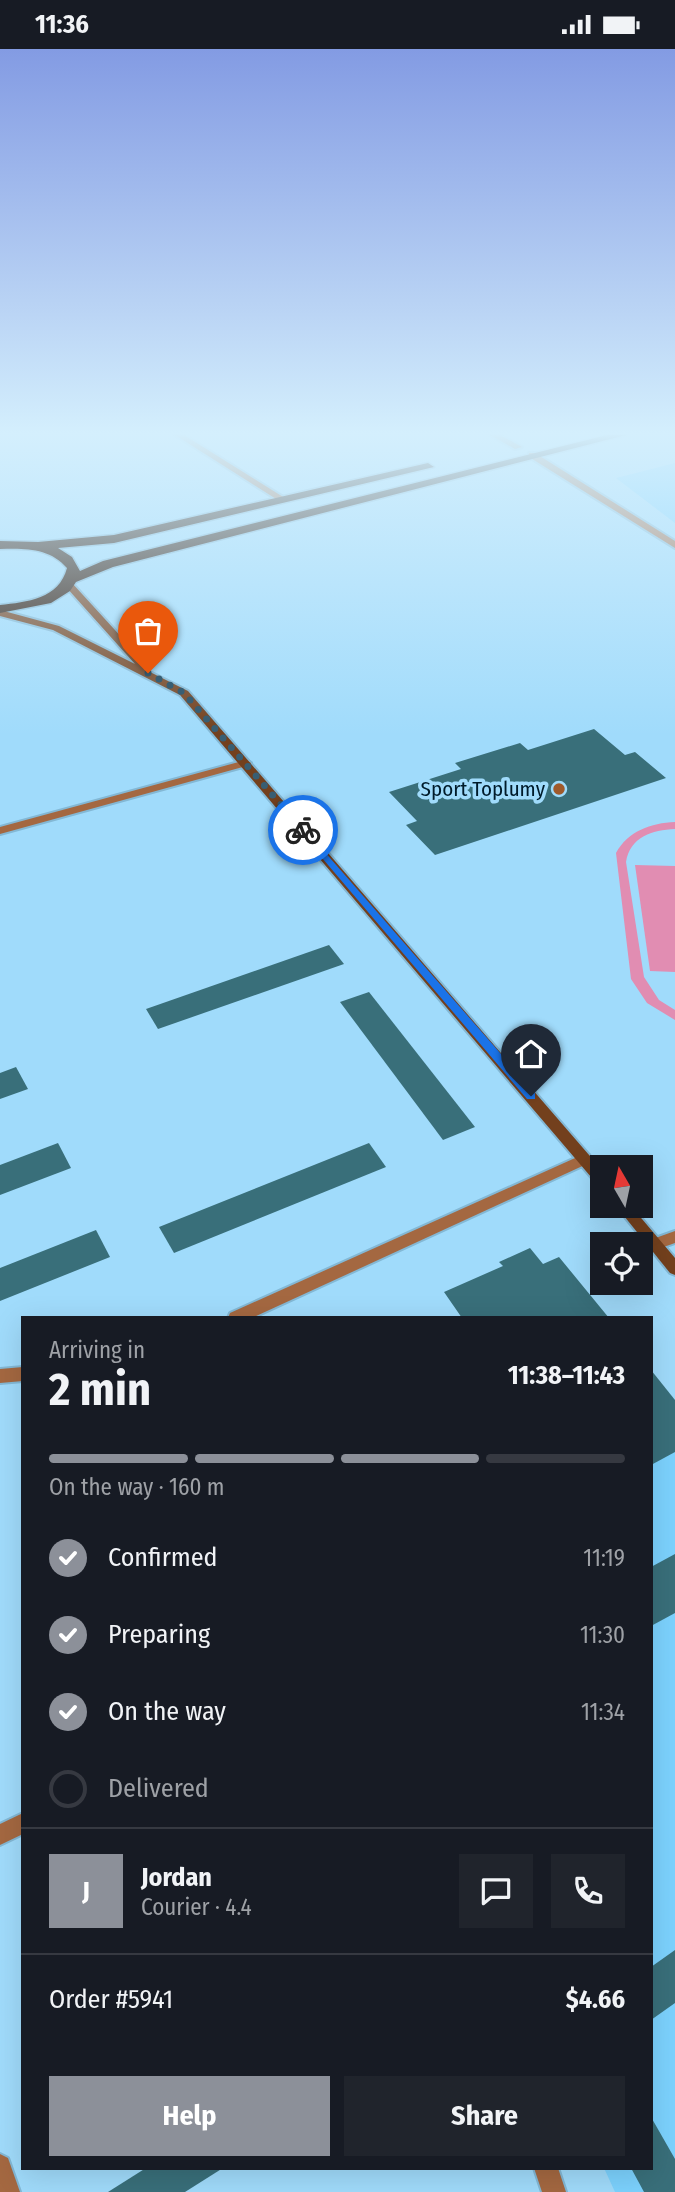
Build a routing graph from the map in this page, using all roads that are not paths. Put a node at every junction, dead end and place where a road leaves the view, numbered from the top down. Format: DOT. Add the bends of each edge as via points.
graph roads {
  1 [pos="127,535"];
  2 [pos="222,535"];
  3 [pos="659,535"];
  4 [pos="4,543"];
  5 [pos="675,545"];
  6 [pos="40,546"];
  7 [pos="71,582"];
  8 [pos="0,611"];
  9 [pos="148,673"];
  10 [pos="246,763"];
  11 [pos="0,831"];
  12 [pos="584,1159"];
  13 [pos="590,1166"];
  14 [pos="633,1218"];
  15 [pos="675,1237"];
  16 [pos="655,1244"];
  17 [pos="675,1269"];
  18 [pos="240,1316"];
  19 [pos="21,1374"];
  20 [pos="0,1377"];
  21 [pos="21,1824"];
  22 [pos="0,1835"];
  23 [pos="0,2167"];
  24 [pos="547,2170"];
  25 [pos="8,2192"];
  26 [pos="554,2192"];
  1 -- 6 [label="highway"];
  2 -- 7 [label="highway" via="108,564"];
  3 -- 5 [label="street"];
  4 -- 6 [label="highway"];
  6 -- 7 [label="highway" via="68,559 74,568"];
  7 -- 8 [label="highway" via="50,599"];
  7 -- 9 [label="street"];
  8 -- 9 [label="street" via="56,628"];
  9 -- 10 [label="street" via="184,693"];
  10 -- 11 [label="street"];
  10 -- 12 [label="street"];
  12 -- 13 [label="street"];
  12 -- 18 [label="street"];
  14 -- 16 [label="street"];
  15 -- 16 [label="street"];
  16 -- 17 [label="street"];
  19 -- 20 [label="street"];
  21 -- 22 [label="street"];
  23 -- 25 [label="street"];
  24 -- 26 [label="street"];
}
